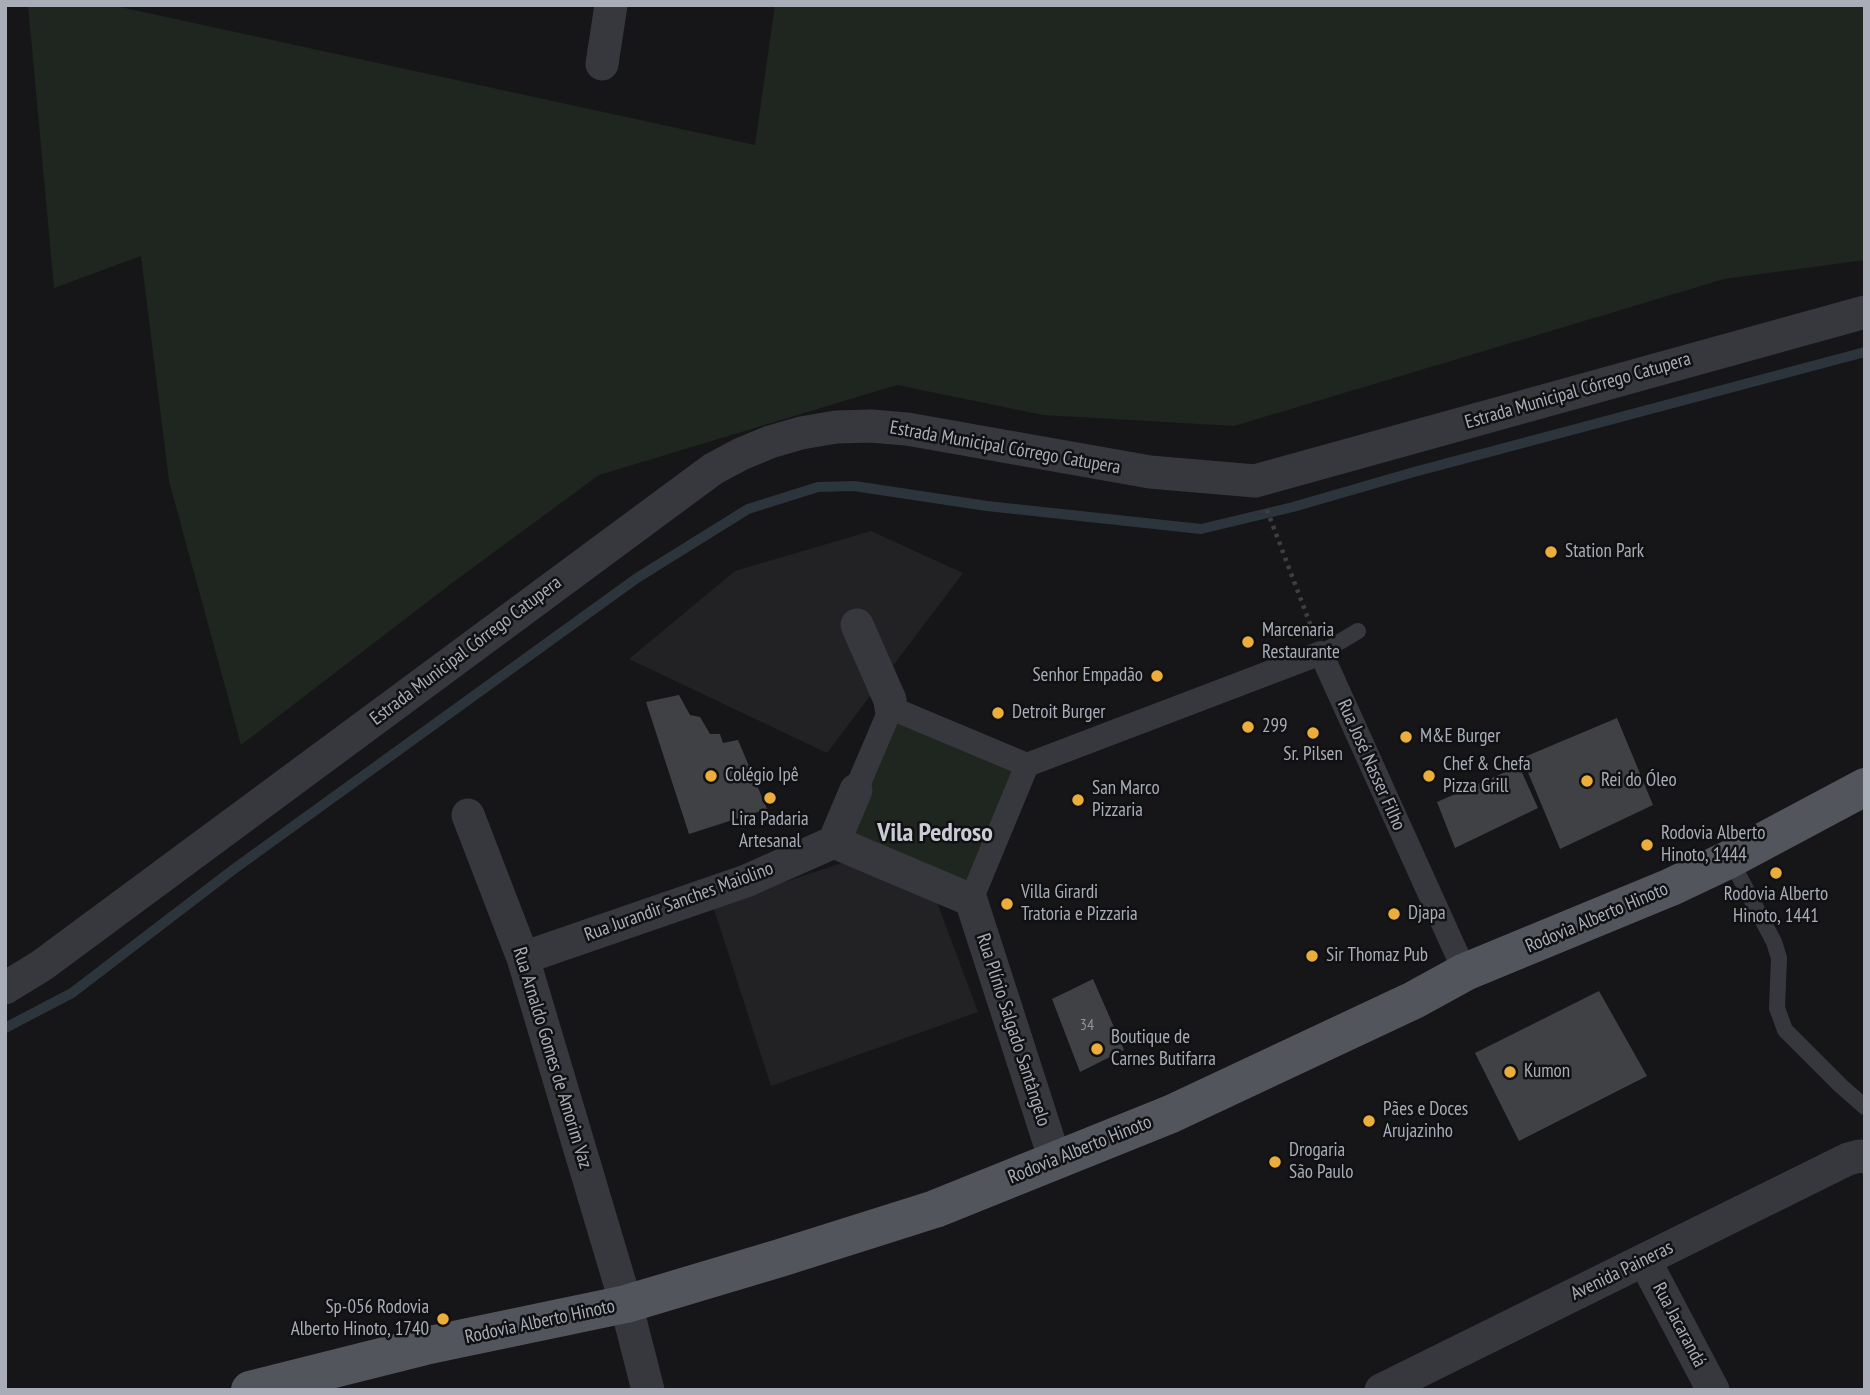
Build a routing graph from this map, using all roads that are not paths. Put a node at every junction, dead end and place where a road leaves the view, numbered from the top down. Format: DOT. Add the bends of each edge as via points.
graph roads {
  1 [pos="611,5"];
  2 [pos="602,64"];
  3 [pos="1865,312"];
  4 [pos="857,625"];
  5 [pos="1357,631"];
  6 [pos="1321,653"];
  7 [pos="891,708"];
  8 [pos="1027,765"];
  9 [pos="1865,786"];
  10 [pos="856,790"];
  11 [pos="468,815"];
  12 [pos="834,842"];
  13 [pos="1730,859"];
  14 [pos="971,900"];
  15 [pos="523,958"];
  16 [pos="1465,972"];
  17 [pos="5,988"];
  18 [pos="1865,1107"];
  19 [pos="1865,1157"];
  20 [pos="1055,1160"];
  21 [pos="1645,1261"];
  22 [pos="626,1304"];
  23 [pos="1400,1386"];
  24 [pos="250,1390"];
  25 [pos="648,1390"];
  26 [pos="1713,1390"];
  1 -- 2 [label="street"];
  3 -- 17 [label="street, Estrada Municipal Córrego Catupera" via="1255,481 1150,472 883,427 836,427 771,442 713,469 70,945"];
  4 -- 7 [label="street"];
  5 -- 6 [label="lane"];
  6 -- 8 [label="street"];
  6 -- 16 [label="street, Rua José Nasser Filho"];
  7 -- 8 [label="street"];
  7 -- 10 [label="street"];
  8 -- 14 [label="street"];
  9 -- 13 [label="main road, Rodovia Alberto Hinoto"];
  10 -- 12 [label="street"];
  11 -- 15 [label="street, Rua Arnaldo Gomes de Amorim Vaz"];
  12 -- 14 [label="street"];
  12 -- 15 [label="street, Rua Jurandir Sanches Maiolino" via="746,881"];
  13 -- 16 [label="main road, Rodovia Alberto Hinoto"];
  13 -- 18 [label="lane" via="1774,942 1779,958 1777,1008 1785,1030"];
  14 -- 20 [label="street, Rua Plínio Salgado Santângelo"];
  15 -- 22 [label="street, Rua Arnaldo Gomes de Amorim Vaz"];
  16 -- 20 [label="main road, Rodovia Alberto Hinoto" via="1171,1114"];
  19 -- 21 [label="street, Avenida Paineras" via="1848,1159"];
  20 -- 22 [label="main road, Rodovia Alberto Hinoto" via="935,1209"];
  21 -- 23 [label="street, Avenida Paineras"];
  21 -- 26 [label="street, Rua Jacarandá"];
  22 -- 24 [label="main road, Rodovia Alberto Hinoto" via="425,1346"];
  22 -- 25 [label="street, Rua Arnaldo Gomes de Amorim Vaz"];
}
